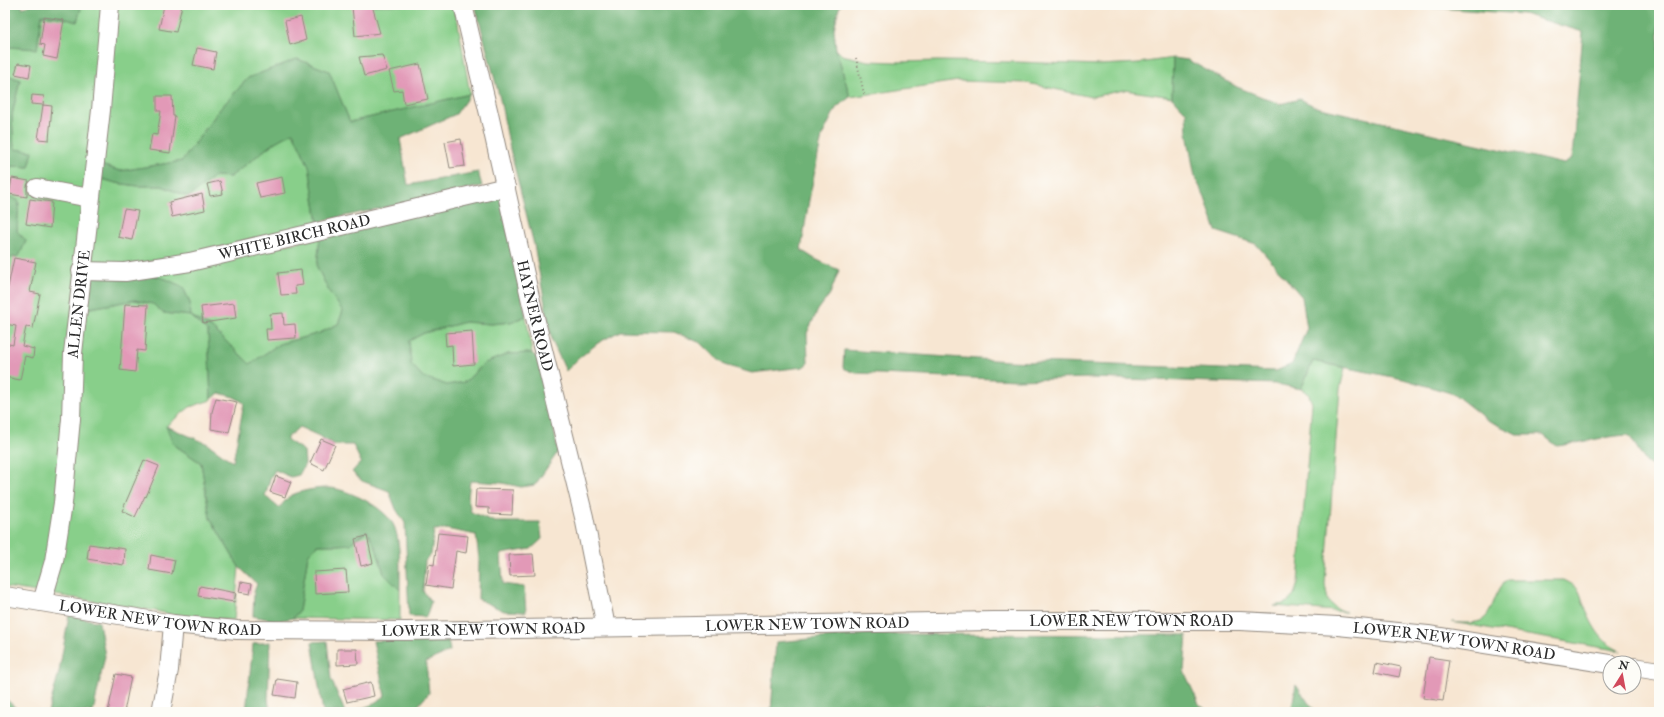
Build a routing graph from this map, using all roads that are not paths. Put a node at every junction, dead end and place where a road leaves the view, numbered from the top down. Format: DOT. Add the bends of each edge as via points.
graph roads {
  1 [pos="110,5"];
  2 [pos="462,5"];
  3 [pos="506,187"];
  4 [pos="37,188"];
  5 [pos="90,198"];
  6 [pos="81,271"];
  7 [pos="5,596"];
  8 [pos="42,602"];
  9 [pos="173,624"];
  10 [pos="606,627"];
  11 [pos="1602,663"];
  12 [pos="1642,668"];
  13 [pos="1659,671"];
  14 [pos="161,712"];
  1 -- 5 [label="street, ALLEN DRIVE"];
  2 -- 3 [label="street, HAYNER ROAD"];
  3 -- 6 [label="street, WHITE BIRCH ROAD" via="190,262 125,272"];
  3 -- 10 [label="street, HAYNER ROAD" via="584,517"];
  4 -- 5 [label="street"];
  5 -- 6 [label="street, ALLEN DRIVE"];
  6 -- 8 [label="street, ALLEN DRIVE" via="63,503 54,561"];
  7 -- 8 [label="street, LOWER NEW TOWN ROAD"];
  8 -- 9 [label="street, LOWER NEW TOWN ROAD"];
  9 -- 10 [label="street, LOWER NEW TOWN ROAD" via="237,630 406,631"];
  9 -- 14 [label="street" via="169,670"];
  10 -- 11 [label="street, LOWER NEW TOWN ROAD" via="1002,621 1240,622 1338,626 1428,636"];
  12 -- 13 [label="street"];
}
